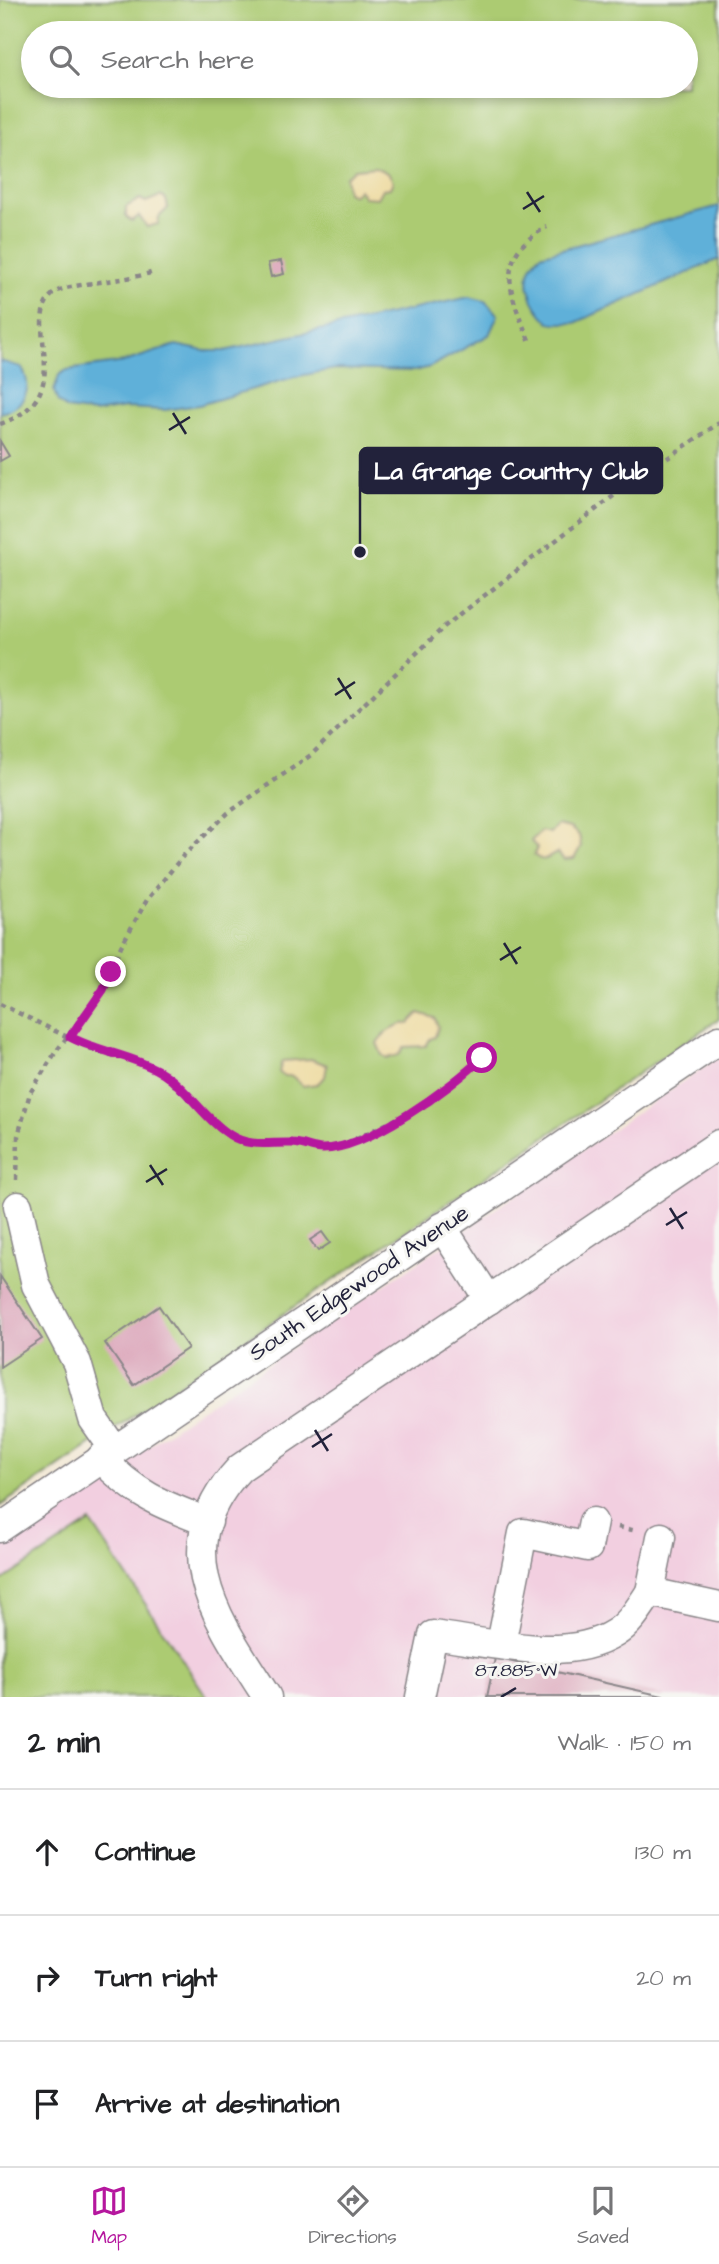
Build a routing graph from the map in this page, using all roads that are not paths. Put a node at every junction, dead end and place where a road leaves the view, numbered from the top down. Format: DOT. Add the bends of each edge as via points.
graph roads {
  1 [pos="719,1040"];
  2 [pos="719,1144"];
  3 [pos="18,1206"];
  4 [pos="442,1227"];
  5 [pos="489,1300"];
  6 [pos="108,1453"];
  7 [pos="208,1522"];
  8 [pos="593,1522"];
  9 [pos="0,1528"];
  10 [pos="662,1536"];
  11 [pos="650,1592"];
  12 [pos="719,1606"];
  13 [pos="500,1644"];
  14 [pos="267,1697"];
  15 [pos="420,1697"];
  1 -- 4 [label="street, South Edgewood Avenue"];
  2 -- 5 [label="street"];
  3 -- 6 [label="street" via="36,1285 77,1363"];
  4 -- 5 [label="street"];
  4 -- 6 [label="street, South Edgewood Avenue"];
  5 -- 7 [label="street" via="240,1468 226,1483"];
  6 -- 7 [label="street" via="122,1481 142,1496"];
  6 -- 9 [label="street, South Edgewood Avenue"];
  7 -- 14 [label="street" via="203,1559 210,1602"];
  8 -- 13 [label="street" via="588,1547 523,1534"];
  10 -- 11 [label="street"];
  11 -- 12 [label="street"];
  11 -- 13 [label="street" via="616,1633 587,1645 566,1649"];
  13 -- 15 [label="street" via="433,1635"];
}
